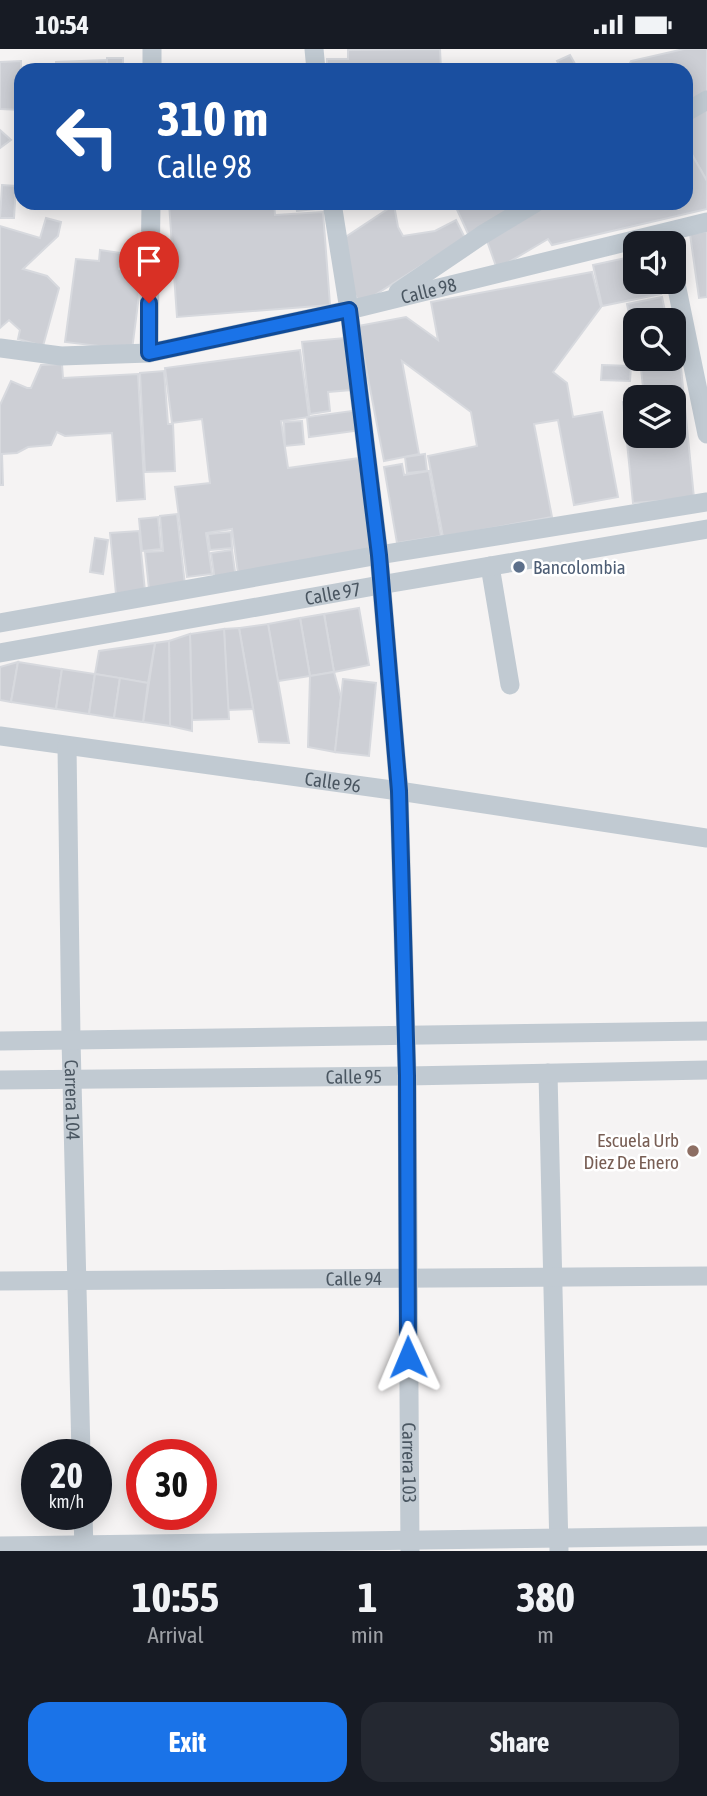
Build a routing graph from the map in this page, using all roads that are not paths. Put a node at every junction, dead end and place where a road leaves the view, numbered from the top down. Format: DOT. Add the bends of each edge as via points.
graph roads {
  1 [pos="150,210"];
  2 [pos="333,210"];
  3 [pos="523,210"];
  4 [pos="707,222"];
  5 [pos="684,231"];
  6 [pos="623,248"];
  7 [pos="678,294"];
  8 [pos="386,300"];
  9 [pos="349,310"];
  10 [pos="1,352"];
  11 [pos="149,353"];
  12 [pos="707,433"];
  13 [pos="707,502"];
  14 [pos="707,529"];
  15 [pos="379,555"];
  16 [pos="490,566"];
  17 [pos="380,585"];
  18 [pos="0,623"];
  19 [pos="0,653"];
  20 [pos="510,685"];
  21 [pos="0,736"];
  22 [pos="67,746"];
  23 [pos="399,791"];
  24 [pos="707,838"];
  25 [pos="707,1031"];
  26 [pos="406,1035"];
  27 [pos="71,1039"];
  28 [pos="0,1041"];
  29 [pos="707,1070"];
  30 [pos="548,1073"];
  31 [pos="407,1076"];
  32 [pos="72,1078"];
  33 [pos="0,1080"];
  34 [pos="707,1276"];
  35 [pos="553,1277"];
  36 [pos="407,1278"];
  37 [pos="0,1280"];
  38 [pos="77,1280"];
  39 [pos="81,1439"];
  40 [pos="83,1530"];
  41 [pos="707,1536"];
  42 [pos="0,1545"];
  43 [pos="559,1545"];
  44 [pos="410,1546"];
  45 [pos="84,1548"];
  1 -- 11 [label="street"];
  2 -- 9 [label="street, Carrera 103"];
  3 -- 8 [label="street"];
  4 -- 5 [label="street, Calle 98"];
  6 -- 8 [label="street, Calle 98"];
  7 -- 12 [label="street"];
  8 -- 9 [label="street, Calle 98"];
  9 -- 11 [label="street, Calle 98"];
  9 -- 15 [label="street, Carrera 103"];
  10 -- 11 [label="street, Calle 98" via="61,356"];
  13 -- 15 [label="street, Calle 97"];
  14 -- 16 [label="street, Calle 97"];
  15 -- 17 [label="street, Carrera 103"];
  15 -- 18 [label="street, Calle 97"];
  16 -- 17 [label="street, Calle 97"];
  16 -- 20 [label="street"];
  17 -- 19 [label="street, Calle 97"];
  17 -- 23 [label="street, Carrera 103"];
  21 -- 22 [label="street, Calle 96"];
  22 -- 23 [label="street, Calle 96"];
  22 -- 27 [label="street, Carrera 104"];
  23 -- 24 [label="street, Calle 96"];
  23 -- 26 [label="street, Carrera 103"];
  25 -- 26 [label="street, Calle 95"];
  26 -- 27 [label="street, Calle 95"];
  26 -- 31 [label="street, Carrera 103"];
  27 -- 28 [label="street, Calle 95"];
  27 -- 32 [label="street, Carrera 104"];
  29 -- 30 [label="street, Calle 95"];
  30 -- 31 [label="street, Calle 95"];
  30 -- 35 [label="street"];
  31 -- 32 [label="street, Calle 95"];
  31 -- 36 [label="street, Carrera 103"];
  32 -- 33 [label="street, Calle 95"];
  32 -- 38 [label="street, Carrera 104"];
  34 -- 35 [label="street, Calle 94"];
  35 -- 36 [label="street, Calle 94"];
  35 -- 43 [label="street"];
  36 -- 38 [label="street, Calle 94"];
  36 -- 44 [label="street, Carrera 103"];
  37 -- 38 [label="street, Calle 94"];
  38 -- 39 [label="street, Carrera 104"];
  40 -- 45 [label="street"];
  41 -- 43 [label="street"];
  42 -- 45 [label="street"];
  43 -- 44 [label="street"];
  44 -- 45 [label="street"];
}
